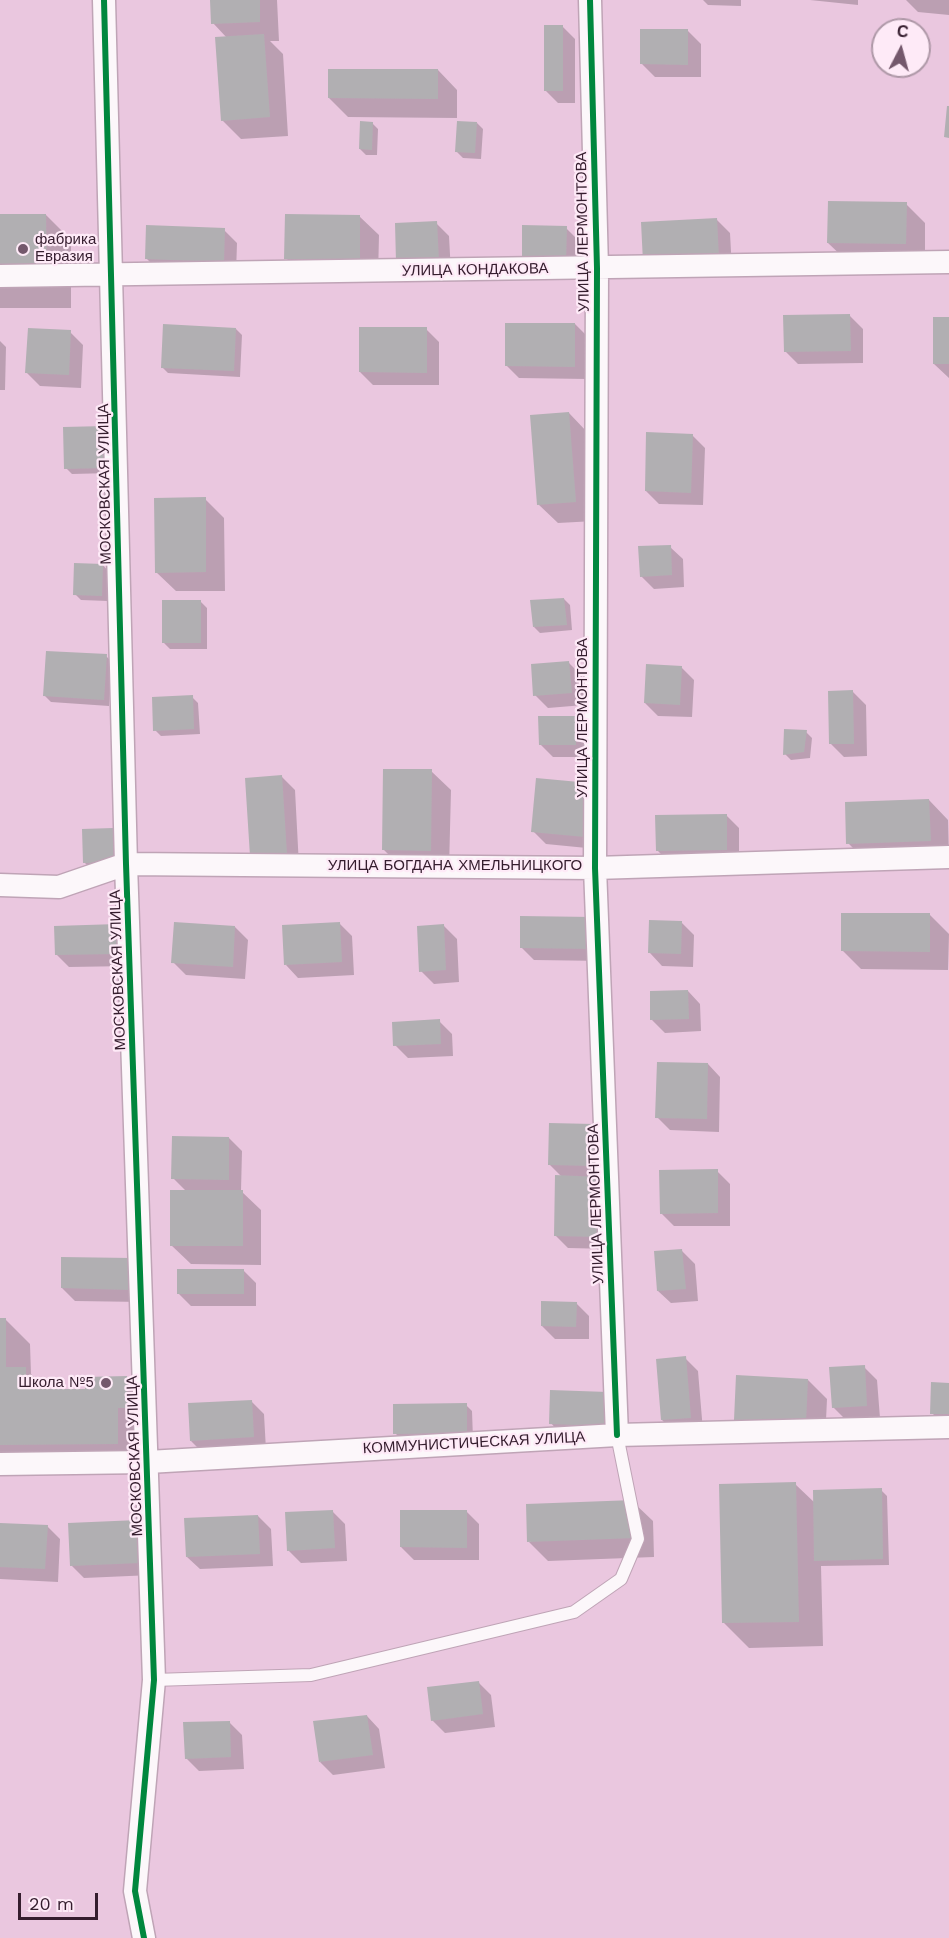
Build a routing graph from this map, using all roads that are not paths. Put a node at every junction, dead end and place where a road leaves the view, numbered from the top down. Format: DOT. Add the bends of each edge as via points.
graph roads {
  1 [pos="104,0"];
  2 [pos="590,0"];
  3 [pos="949,262"];
  4 [pos="597,268"];
  5 [pos="112,274"];
  6 [pos="0,276"];
  7 [pos="949,857"];
  8 [pos="126,864"];
  9 [pos="595,868"];
  10 [pos="0,885"];
  11 [pos="949,1427"];
  12 [pos="617,1435"];
  13 [pos="148,1462"];
  14 [pos="0,1464"];
  15 [pos="154,1680"];
  16 [pos="144,1938"];
  1 -- 5 [label="street, МОСКОВСКАЯ УЛИЦА"];
  2 -- 4 [label="street, УЛИЦА ЛЕРМОНТОВА"];
  3 -- 4 [label="street, УЛИЦА КОНДАКОВА"];
  4 -- 5 [label="street, УЛИЦА КОНДАКОВА"];
  4 -- 9 [label="street, УЛИЦА ЛЕРМОНТОВА"];
  5 -- 6 [label="street, УЛИЦА КОНДАКОВА"];
  5 -- 8 [label="street, МОСКОВСКАЯ УЛИЦА"];
  7 -- 9 [label="street, УЛИЦА БОГДАНА ХМЕЛЬНИЦКОГО"];
  8 -- 9 [label="street, УЛИЦА БОГДАНА ХМЕЛЬНИЦКОГО"];
  8 -- 10 [label="street, УЛИЦА БОГДАНА ХМЕЛЬНИЦКОГО" via="59,887"];
  8 -- 13 [label="street, МОСКОВСКАЯ УЛИЦА"];
  9 -- 12 [label="street, УЛИЦА ЛЕРМОНТОВА"];
  11 -- 12 [label="street, КОММУНИСТИЧЕСКАЯ УЛИЦА"];
  12 -- 13 [label="street, КОММУНИСТИЧЕСКАЯ УЛИЦА"];
  12 -- 15 [label="lane" via="638,1539 621,1579 574,1612 311,1675"];
  13 -- 14 [label="street, КОММУНИСТИЧЕСКАЯ УЛИЦА"];
  13 -- 15 [label="street, МОСКОВСКАЯ УЛИЦА"];
  15 -- 16 [label="street, МОСКОВСКАЯ УЛИЦА" via="135,1891"];
}
